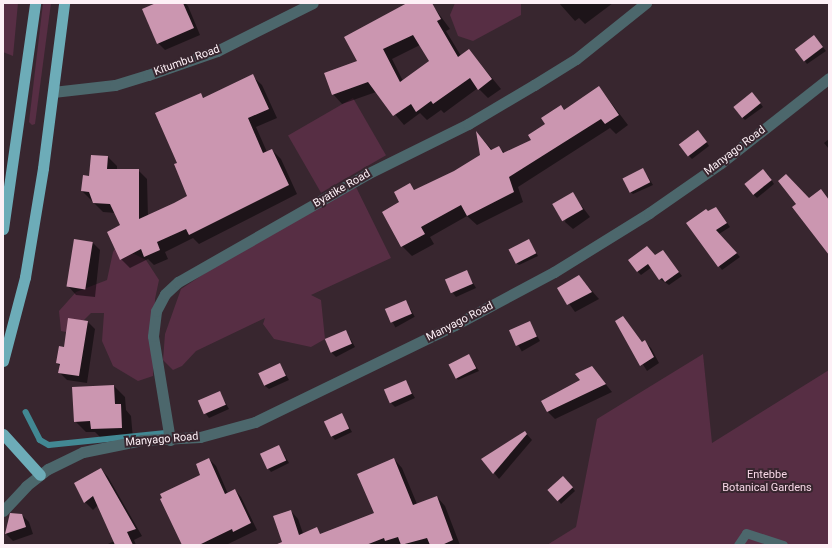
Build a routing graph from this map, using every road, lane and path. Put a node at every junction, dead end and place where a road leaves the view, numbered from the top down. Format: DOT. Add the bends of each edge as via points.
graph roads {
  1 [pos="35,3"];
  2 [pos="64,3"];
  3 [pos="313,3"];
  4 [pos="646,3"];
  5 [pos="829,78"];
  6 [pos="53,92"];
  7 [pos="7,183"];
  8 [pos="3,229"];
  9 [pos="3,361"];
  10 [pos="3,434"];
  11 [pos="170,440"];
  12 [pos="44,472"];
  13 [pos="3,511"];
  14 [pos="738,545"];
  15 [pos="783,545"];
  1 -- 7 [label="highway"];
  2 -- 6 [label="highway"];
  3 -- 6 [label="street, Kitumbu Road" via="217,51 148,75 115,85"];
  4 -- 11 [label="street, Byatike Road" via="576,59 534,85 468,124 367,174 178,282 165,294 156,311 153,336"];
  5 -- 11 [label="street, Manyago Road" via="715,167 649,213 554,272 455,325 254,422 207,436"];
  6 -- 9 [label="highway" via="25,277"];
  7 -- 8 [label="highway"];
  10 -- 12 [label="highway"];
  11 -- 12 [label="street, Manyago Road" via="115,444 83,452"];
  12 -- 13 [label="street, Manyago Road" via="26,486"];
  14 -- 15 [label="lane" via="746,533"];
}
